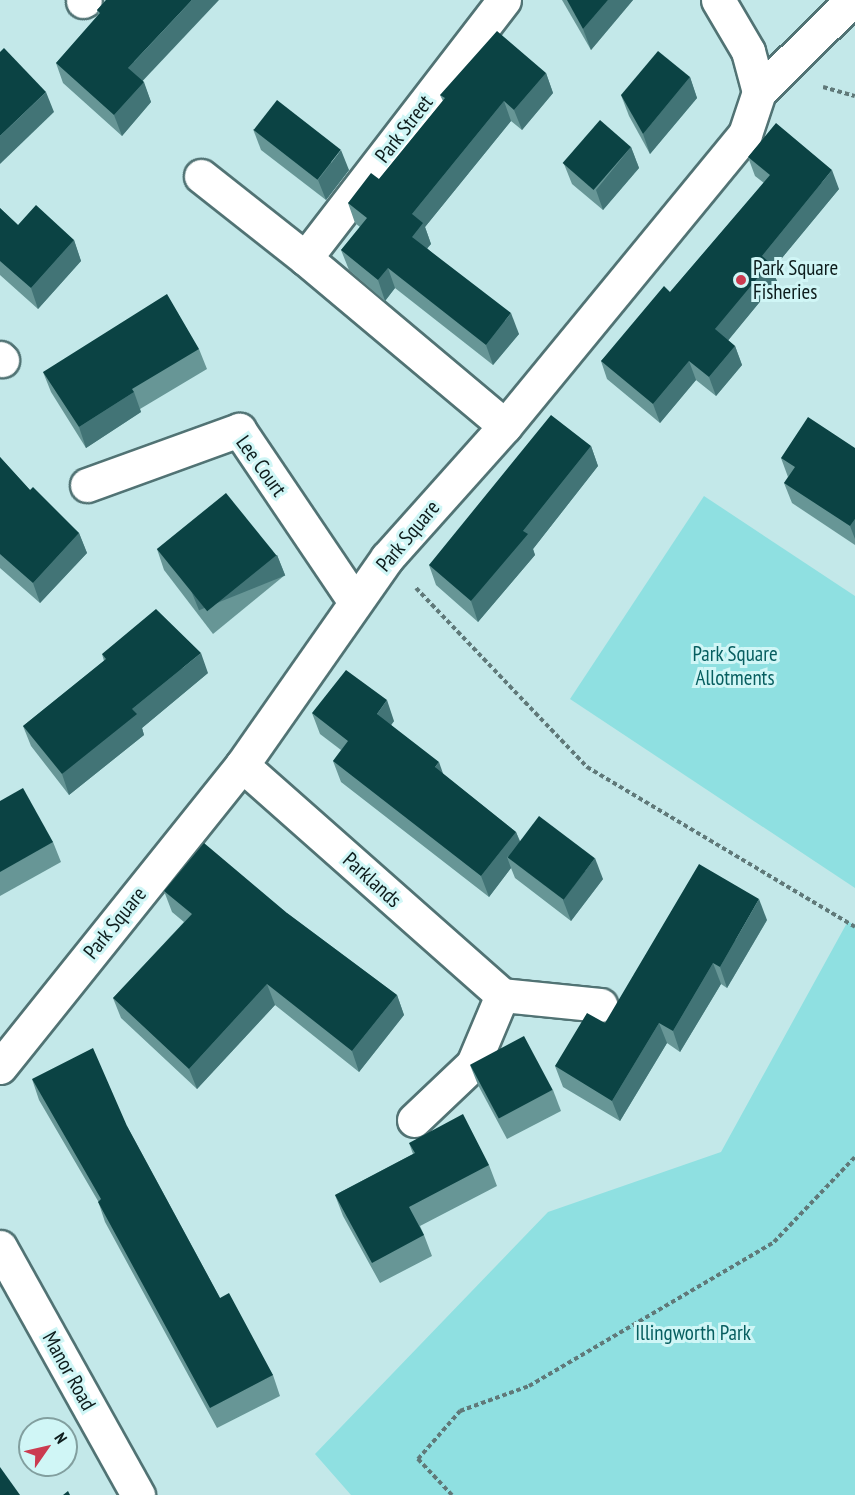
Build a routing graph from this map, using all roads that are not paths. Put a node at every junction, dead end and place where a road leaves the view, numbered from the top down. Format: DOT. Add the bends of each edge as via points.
graph roads {
  1 [pos="504,0"];
  2 [pos="718,0"];
  3 [pos="852,0"];
  4 [pos="759,92"];
  5 [pos="201,176"];
  6 [pos="305,258"];
  7 [pos="505,426"];
  8 [pos="87,485"];
  9 [pos="355,602"];
  10 [pos="242,765"];
  11 [pos="502,995"];
  12 [pos="600,1005"];
  13 [pos="0,1067"];
  14 [pos="414,1120"];
  15 [pos="0,1247"];
  16 [pos="138,1495"];
  1 -- 6 [label="street, Park Street"];
  2 -- 4 [label="street" via="748,51"];
  3 -- 4 [label="street"];
  4 -- 7 [label="street, Park Square" via="745,134"];
  5 -- 6 [label="street"];
  6 -- 7 [label="street"];
  7 -- 9 [label="street, Park Square" via="387,558"];
  8 -- 9 [label="street, Lee Court" via="239,430"];
  9 -- 10 [label="street, Park Square"];
  10 -- 11 [label="street, Parklands"];
  10 -- 13 [label="street, Park Square"];
  11 -- 12 [label="street"];
  11 -- 14 [label="street" via="473,1064"];
  15 -- 16 [label="street, Manor Road"];
}
